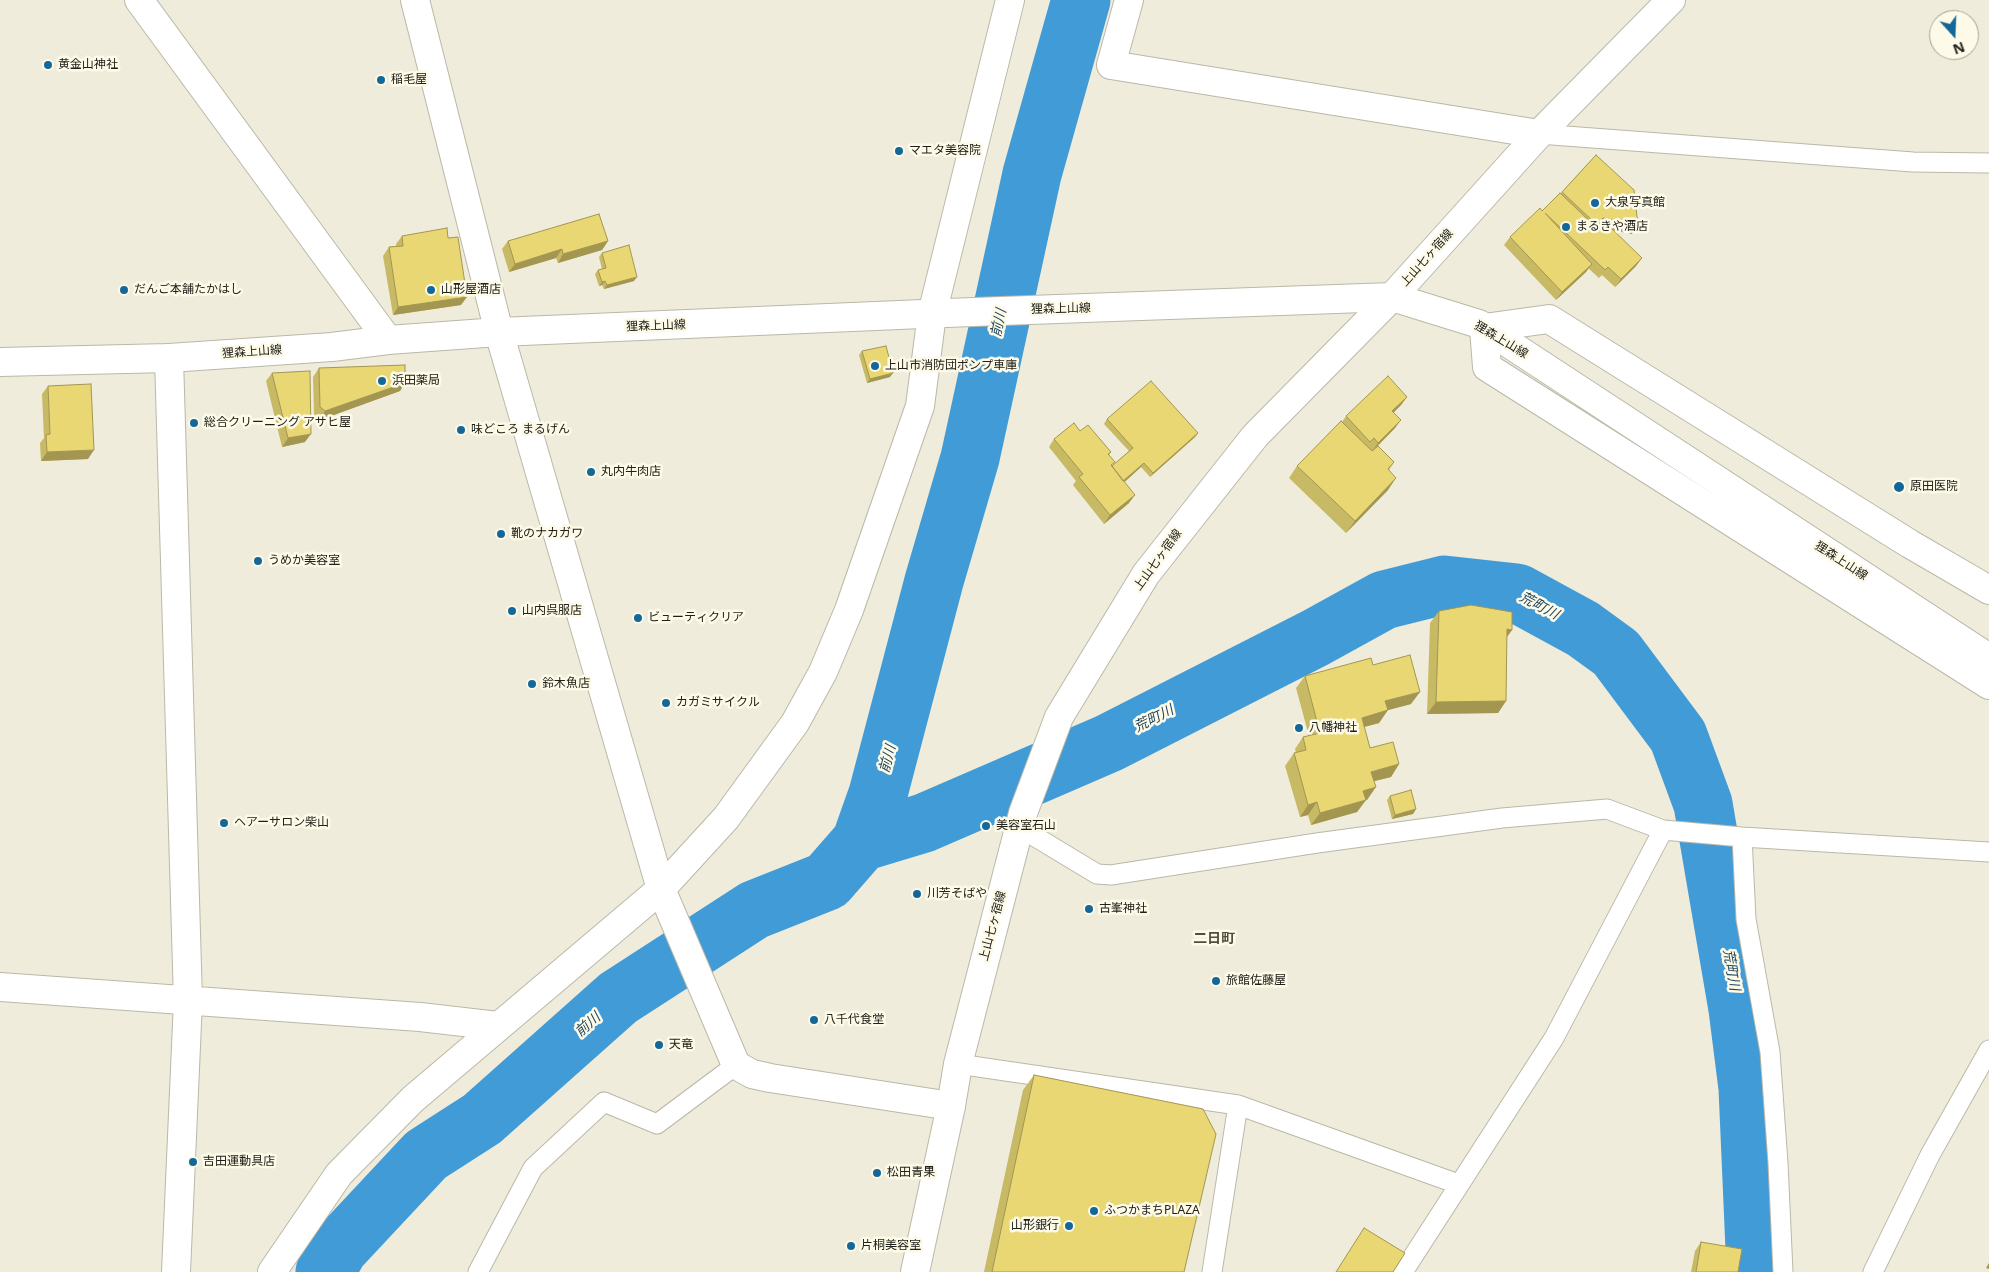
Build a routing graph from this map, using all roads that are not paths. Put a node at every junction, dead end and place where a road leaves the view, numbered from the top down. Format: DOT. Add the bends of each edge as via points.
graph roads {
  1 [pos="140,0"];
  2 [pos="415,0"];
  3 [pos="1010,0"];
  4 [pos="1129,0"];
  5 [pos="1671,0"];
  6 [pos="1538,134"];
  7 [pos="1989,163"];
  8 [pos="1392,297"];
  9 [pos="939,313"];
  10 [pos="1484,328"];
  11 [pos="500,332"];
  12 [pos="388,340"];
  13 [pos="169,358"];
  14 [pos="0,362"];
  15 [pos="1989,590"];
  16 [pos="1989,658"];
  17 [pos="1989,685"];
  18 [pos="1021,820"];
  19 [pos="1663,830"];
  20 [pos="1742,837"];
  21 [pos="1989,852"];
  22 [pos="661,889"];
  23 [pos="0,987"];
  24 [pos="188,1001"];
  25 [pos="498,1026"];
  26 [pos="1989,1050"];
  27 [pos="958,1064"];
  28 [pos="736,1065"];
  29 [pos="1238,1105"];
  30 [pos="951,1106"];
  31 [pos="1458,1184"];
  32 [pos="176,1272"];
  33 [pos="272,1272"];
  34 [pos="478,1272"];
  35 [pos="915,1272"];
  36 [pos="1212,1272"];
  37 [pos="1403,1272"];
  38 [pos="1783,1272"];
  39 [pos="1873,1272"];
  1 -- 12 [label="street"];
  2 -- 11 [label="street"];
  3 -- 9 [label="street"];
  4 -- 6 [label="street" via="1111,65"];
  5 -- 6 [label="street, 上山七ヶ宿線"];
  6 -- 7 [label="lane" via="1903,161"];
  6 -- 8 [label="street, 上山七ヶ宿線"];
  8 -- 9 [label="street, 狸森上山線"];
  8 -- 10 [label="street, 狸森上山線"];
  8 -- 18 [label="street, 上山七ヶ宿線" via="1255,436 1146,574 1059,717"];
  9 -- 11 [label="street, 狸森上山線"];
  9 -- 22 [label="street" via="920,406 849,610 823,672 795,722 726,818"];
  10 -- 15 [label="street" via="1548,319 1901,539"];
  10 -- 16 [label="street, 狸森上山線"];
  10 -- 17 [label="street" via="1487,367"];
  11 -- 12 [label="street, 狸森上山線"];
  11 -- 22 [label="street"];
  12 -- 13 [label="street, 狸森上山線"];
  13 -- 14 [label="street, 狸森上山線"];
  13 -- 24 [label="street"];
  18 -- 19 [label="lane" via="1097,874 1111,875 1502,818 1607,809"];
  18 -- 27 [label="street, 上山七ヶ宿線"];
  19 -- 20 [label="lane"];
  19 -- 31 [label="lane" via="1554,1038"];
  20 -- 21 [label="lane"];
  20 -- 38 [label="lane" via="1746,919 1770,1052"];
  22 -- 25 [label="street"];
  22 -- 28 [label="street"];
  23 -- 24 [label="street"];
  24 -- 25 [label="street" via="420,1017"];
  24 -- 32 [label="street"];
  25 -- 33 [label="street" via="413,1099 339,1174"];
  26 -- 39 [label="lane" via="1930,1155"];
  27 -- 29 [label="lane"];
  27 -- 30 [label="street, 上山七ヶ宿線"];
  28 -- 30 [label="street" via="752,1074 770,1078"];
  28 -- 34 [label="lane" via="657,1124 604,1102 533,1168"];
  29 -- 31 [label="lane"];
  29 -- 36 [label="lane"];
  30 -- 35 [label="street, 上山七ヶ宿線"];
  31 -- 37 [label="lane"];
}
